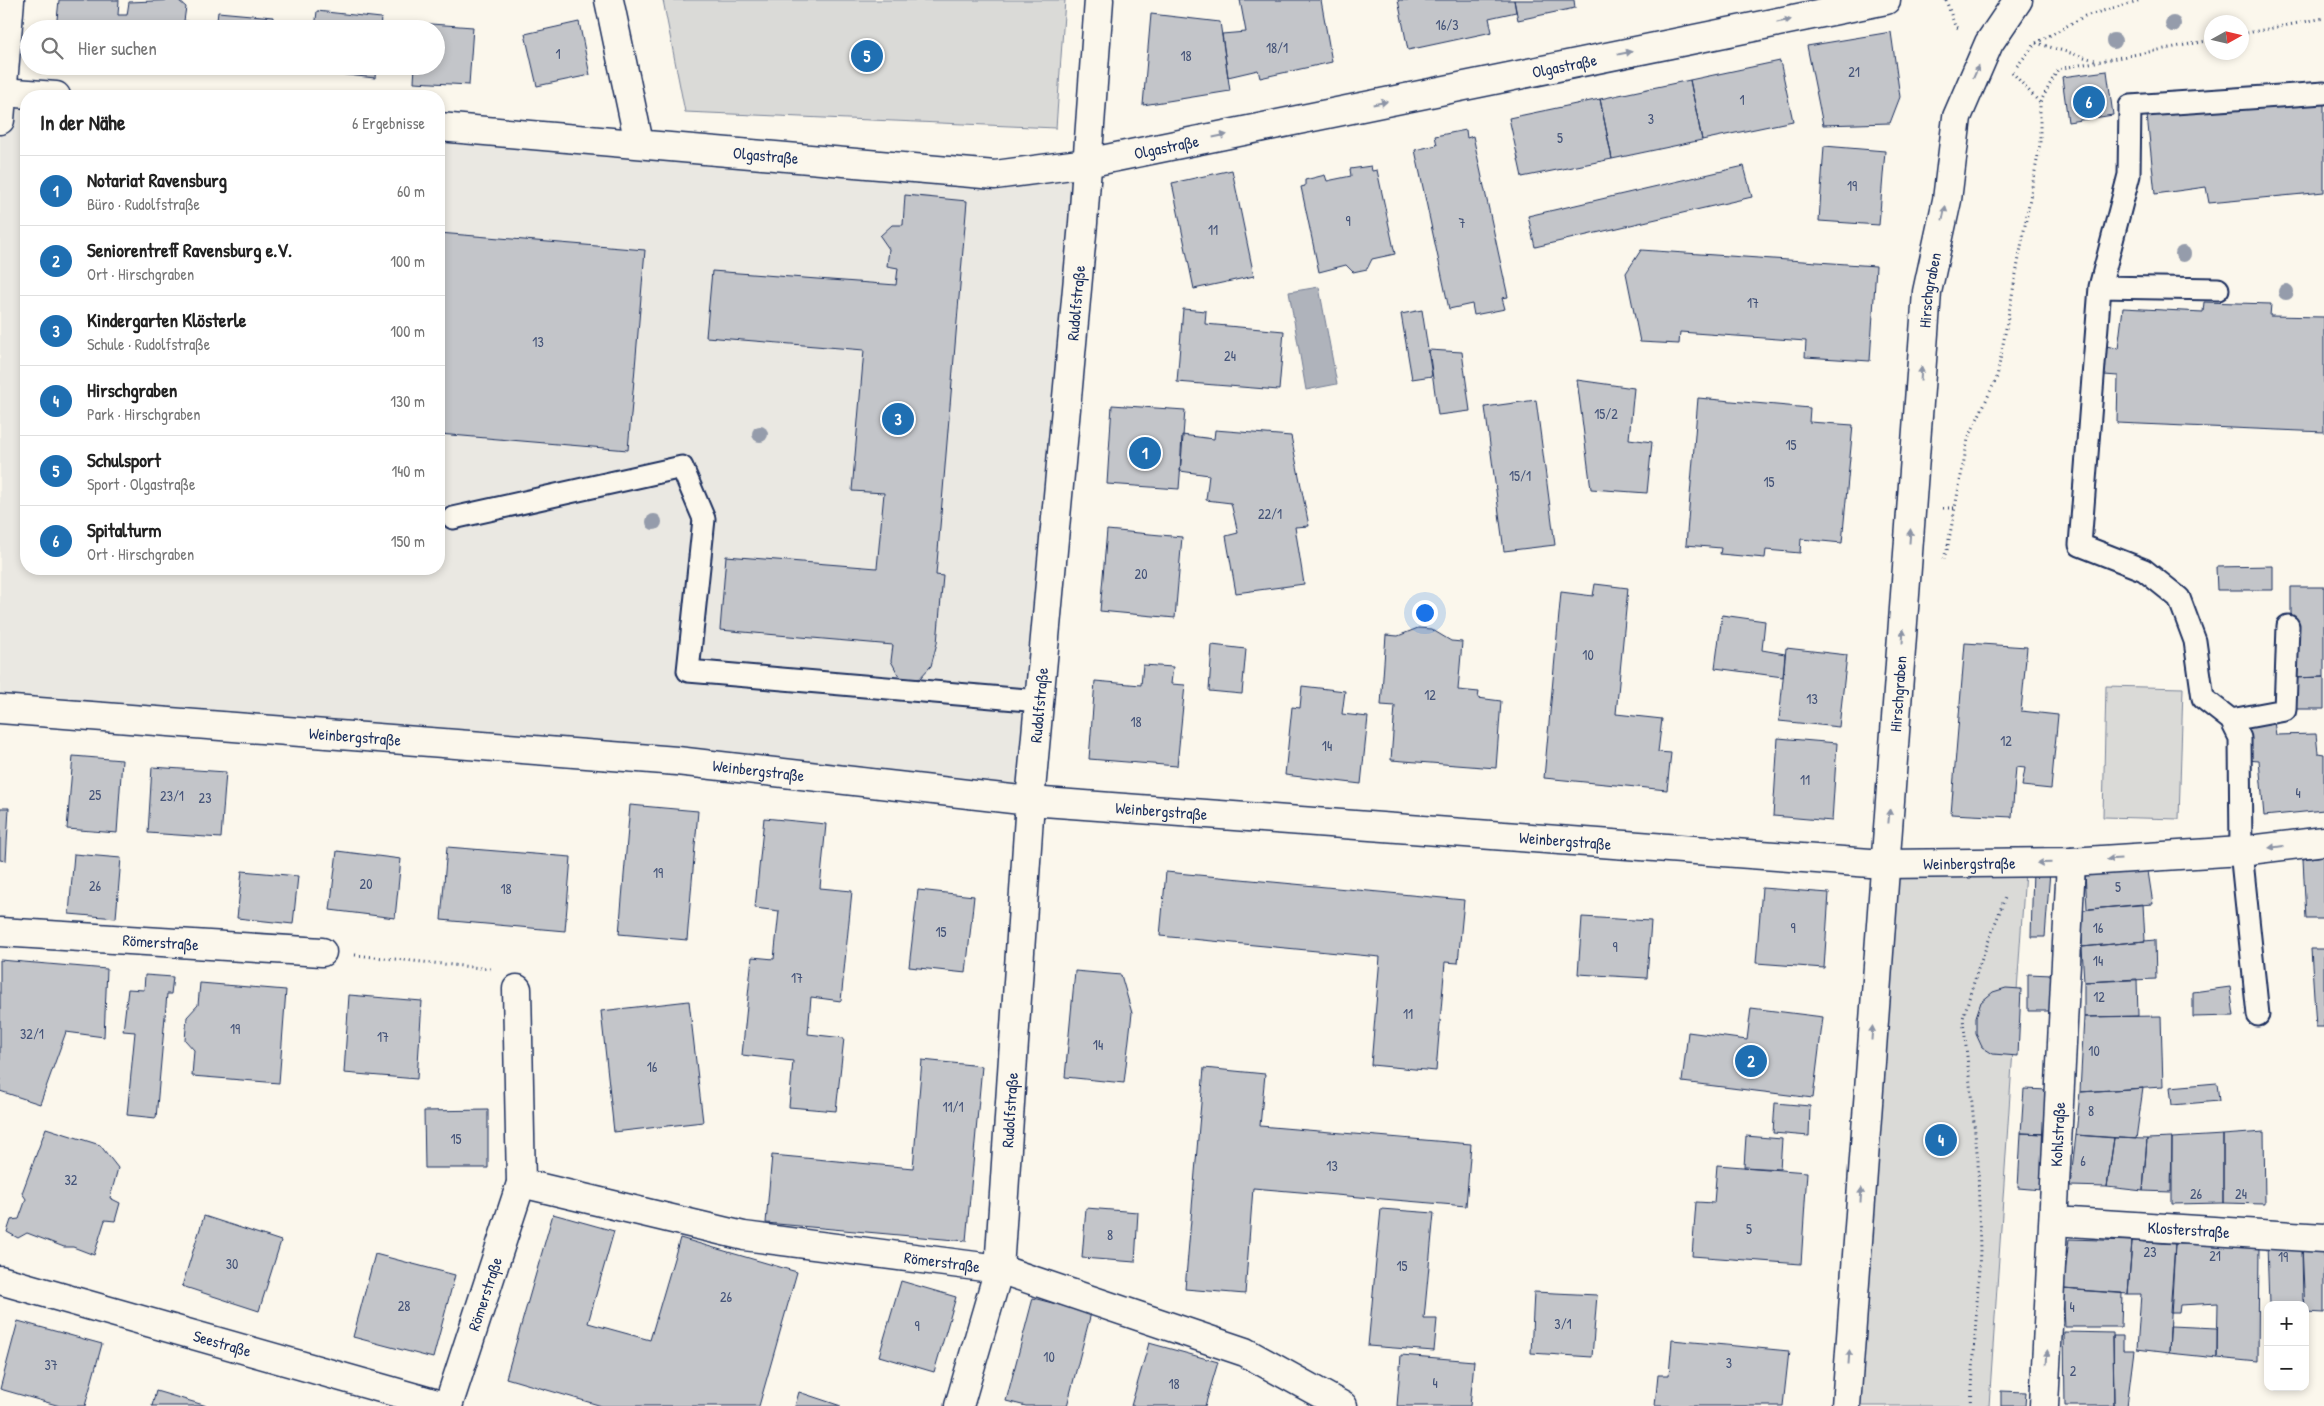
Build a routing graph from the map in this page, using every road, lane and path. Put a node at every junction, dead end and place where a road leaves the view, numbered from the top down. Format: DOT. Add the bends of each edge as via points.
graph roads {
  1 [pos="10,0"];
  2 [pos="608,0"];
  3 [pos="1099,0"];
  4 [pos="1886,0"];
  5 [pos="2018,0"];
  6 [pos="2141,0"];
  7 [pos="2324,18"];
  8 [pos="2249,33"];
  9 [pos="2204,42"];
  10 [pos="2036,43"];
  11 [pos="2099,62"];
  12 [pos="2012,72"];
  13 [pos="2,92"];
  14 [pos="2324,92"];
  15 [pos="20,93"];
  16 [pos="0,120"];
  17 [pos="445,127"];
  18 [pos="638,143"];
  19 [pos="1087,163"];
  20 [pos="2100,287"];
  21 [pos="2218,289"];
  22 [pos="453,518"];
  23 [pos="1907,585"];
  24 [pos="2288,626"];
  25 [pos="1039,701"];
  26 [pos="0,708"];
  27 [pos="2231,720"];
  28 [pos="1030,801"];
  29 [pos="2324,840"];
  30 [pos="2241,851"];
  31 [pos="2071,862"];
  32 [pos="2018,863"];
  33 [pos="1884,864"];
  34 [pos="0,932"];
  35 [pos="322,952"];
  36 [pos="517,989"];
  37 [pos="2258,1015"];
  38 [pos="521,1183"];
  39 [pos="2054,1221"];
  40 [pos="2324,1238"];
  41 [pos="999,1269"];
  42 [pos="0,1280"];
  43 [pos="444,1406"];
  44 [pos="448,1406"];
  45 [pos="959,1406"];
  46 [pos="1343,1406"];
  47 [pos="1846,1406"];
  48 [pos="1971,1406"];
  49 [pos="2044,1406"];
  1 -- 13 [label="street"];
  2 -- 18 [label="street"];
  3 -- 19 [label="street, Rudolfstraße"];
  19 -- 4 [label="street, Olgastraße, one-way"];
  23 -- 5 [label="street, Hirschgraben, one-way" via="1927,292 1947,200 1957,117 1989,42"];
  6 -- 10 [label="path" via="2085,16"];
  7 -- 8 [label="path"];
  9 -- 11 [label="path"];
  10 -- 11 [label="path"];
  10 -- 12 [label="path"];
  11 -- 23 [label="path" via="2058,69 2040,103 2040,144 1996,377 1968,439 1947,550 1934,575"];
  13 -- 15 [label="street"];
  13 -- 16 [label="street"];
  14 -- 20 [label="lane" via="2130,106 2129,175"];
  17 -- 18 [label="street, Olgastraße"];
  18 -- 19 [label="street, Olgastraße" via="995,175"];
  19 -- 25 [label="street, Rudolfstraße"];
  20 -- 21 [label="lane"];
  20 -- 27 [label="lane" via="2080,545 2144,570 2179,598 2195,641 2203,698"];
  22 -- 25 [label="lane" via="682,467 704,519 688,671"];
  33 -- 23 [label="street, Hirschgraben, one-way"];
  24 -- 27 [label="lane" via="2285,710"];
  25 -- 28 [label="street, Rudolfstraße"];
  26 -- 28 [label="street, Weinbergstraße" via="677,761"];
  27 -- 30 [label="lane" via="2240,738"];
  28 -- 33 [label="street, Weinbergstraße"];
  28 -- 41 [label="street, Rudolfstraße"];
  29 -- 30 [label="street, Weinbergstraße, one-way"];
  30 -- 31 [label="street, Weinbergstraße, one-way"];
  30 -- 37 [label="lane"];
  31 -- 32 [label="street, Weinbergstraße, one-way"];
  31 -- 39 [label="street, Kohlstraße"];
  32 -- 33 [label="street, Weinbergstraße"];
  32 -- 48 [label="path" via="1963,1018 1978,1160 1980,1251"];
  47 -- 33 [label="street, Hirschgraben, one-way"];
  34 -- 35 [label="street, Römerstraße"];
  35 -- 36 [label="path" via="506,970"];
  36 -- 38 [label="street, Römerstraße"];
  38 -- 41 [label="street, Römerstraße" via="744,1236"];
  38 -- 44 [label="street, Römerstraße"];
  39 -- 40 [label="street, Klosterstraße"];
  49 -- 39 [label="street, Kohlstraße, one-way"];
  41 -- 45 [label="street, Rudolfstraße"];
  41 -- 46 [label="street, Römerstraße" via="1245,1352"];
  42 -- 43 [label="street, Seestraße"];
}
